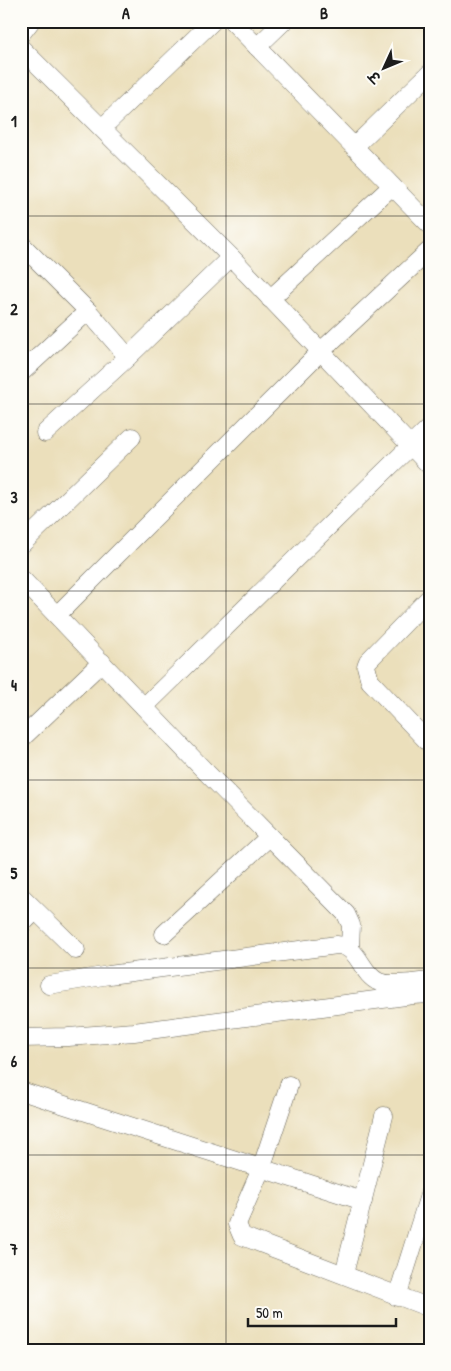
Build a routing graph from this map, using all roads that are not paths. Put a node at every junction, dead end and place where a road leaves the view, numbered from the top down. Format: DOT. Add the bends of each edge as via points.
graph roads {
  1 [pos="31,21"];
  2 [pos="213,21"];
  3 [pos="232,21"];
  4 [pos="284,21"];
  5 [pos="21,34"];
  6 [pos="257,47"];
  7 [pos="21,48"];
  8 [pos="430,72"];
  9 [pos="102,128"];
  10 [pos="355,146"];
  11 [pos="392,186"];
  12 [pos="430,225"];
  13 [pos="21,244"];
  14 [pos="430,250"];
  15 [pos="231,257"];
  16 [pos="270,299"];
  17 [pos="88,311"];
  18 [pos="320,352"];
  19 [pos="128,357"];
  20 [pos="21,373"];
  21 [pos="430,427"];
  22 [pos="45,433"];
  23 [pos="132,436"];
  24 [pos="410,445"];
  25 [pos="430,466"];
  26 [pos="21,545"];
  27 [pos="21,578"];
  28 [pos="430,598"];
  29 [pos="57,615"];
  30 [pos="102,662"];
  31 [pos="144,707"];
  32 [pos="21,739"];
  33 [pos="430,744"];
  34 [pos="270,837"];
  35 [pos="21,896"];
  36 [pos="35,910"];
  37 [pos="21,925"];
  38 [pos="164,934"];
  39 [pos="350,948"];
  40 [pos="76,950"];
  41 [pos="430,981"];
  42 [pos="49,985"];
  43 [pos="430,994"];
  44 [pos="21,1038"];
  45 [pos="289,1085"];
  46 [pos="21,1091"];
  47 [pos="384,1116"];
  48 [pos="261,1170"];
  49 [pos="430,1192"];
  50 [pos="362,1201"];
  51 [pos="344,1274"];
  52 [pos="397,1297"];
  53 [pos="430,1308"];
  1 -- 5 [label="street"];
  2 -- 9 [label="street"];
  3 -- 6 [label="street"];
  4 -- 6 [label="street"];
  6 -- 10 [label="street"];
  7 -- 9 [label="street"];
  8 -- 10 [label="street"];
  9 -- 15 [label="street"];
  10 -- 11 [label="street"];
  11 -- 12 [label="street"];
  11 -- 16 [label="street"];
  13 -- 17 [label="street"];
  14 -- 18 [label="street"];
  15 -- 16 [label="street"];
  15 -- 19 [label="street"];
  16 -- 18 [label="street"];
  17 -- 19 [label="street"];
  17 -- 20 [label="street"];
  18 -- 24 [label="street"];
  18 -- 29 [label="street"];
  19 -- 22 [label="street"];
  21 -- 24 [label="street"];
  23 -- 26 [label="street"];
  24 -- 25 [label="street"];
  24 -- 31 [label="street"];
  27 -- 29 [label="street"];
  28 -- 33 [label="street" via="366,666 370,680"];
  29 -- 30 [label="street"];
  30 -- 31 [label="street"];
  30 -- 32 [label="street"];
  31 -- 34 [label="street"];
  34 -- 38 [label="street"];
  34 -- 39 [label="street" via="349,919"];
  35 -- 36 [label="street"];
  36 -- 37 [label="street"];
  36 -- 40 [label="street"];
  39 -- 41 [label="street" via="377,981 390,984"];
  39 -- 42 [label="street" via="326,945"];
  43 -- 44 [label="street" via="134,1032"];
  45 -- 48 [label="street"];
  46 -- 48 [label="street"];
  47 -- 50 [label="street"];
  48 -- 50 [label="street"];
  48 -- 51 [label="street" via="237,1224 242,1236"];
  49 -- 52 [label="street"];
  50 -- 51 [label="street"];
  51 -- 52 [label="street"];
  52 -- 53 [label="street"];
}
